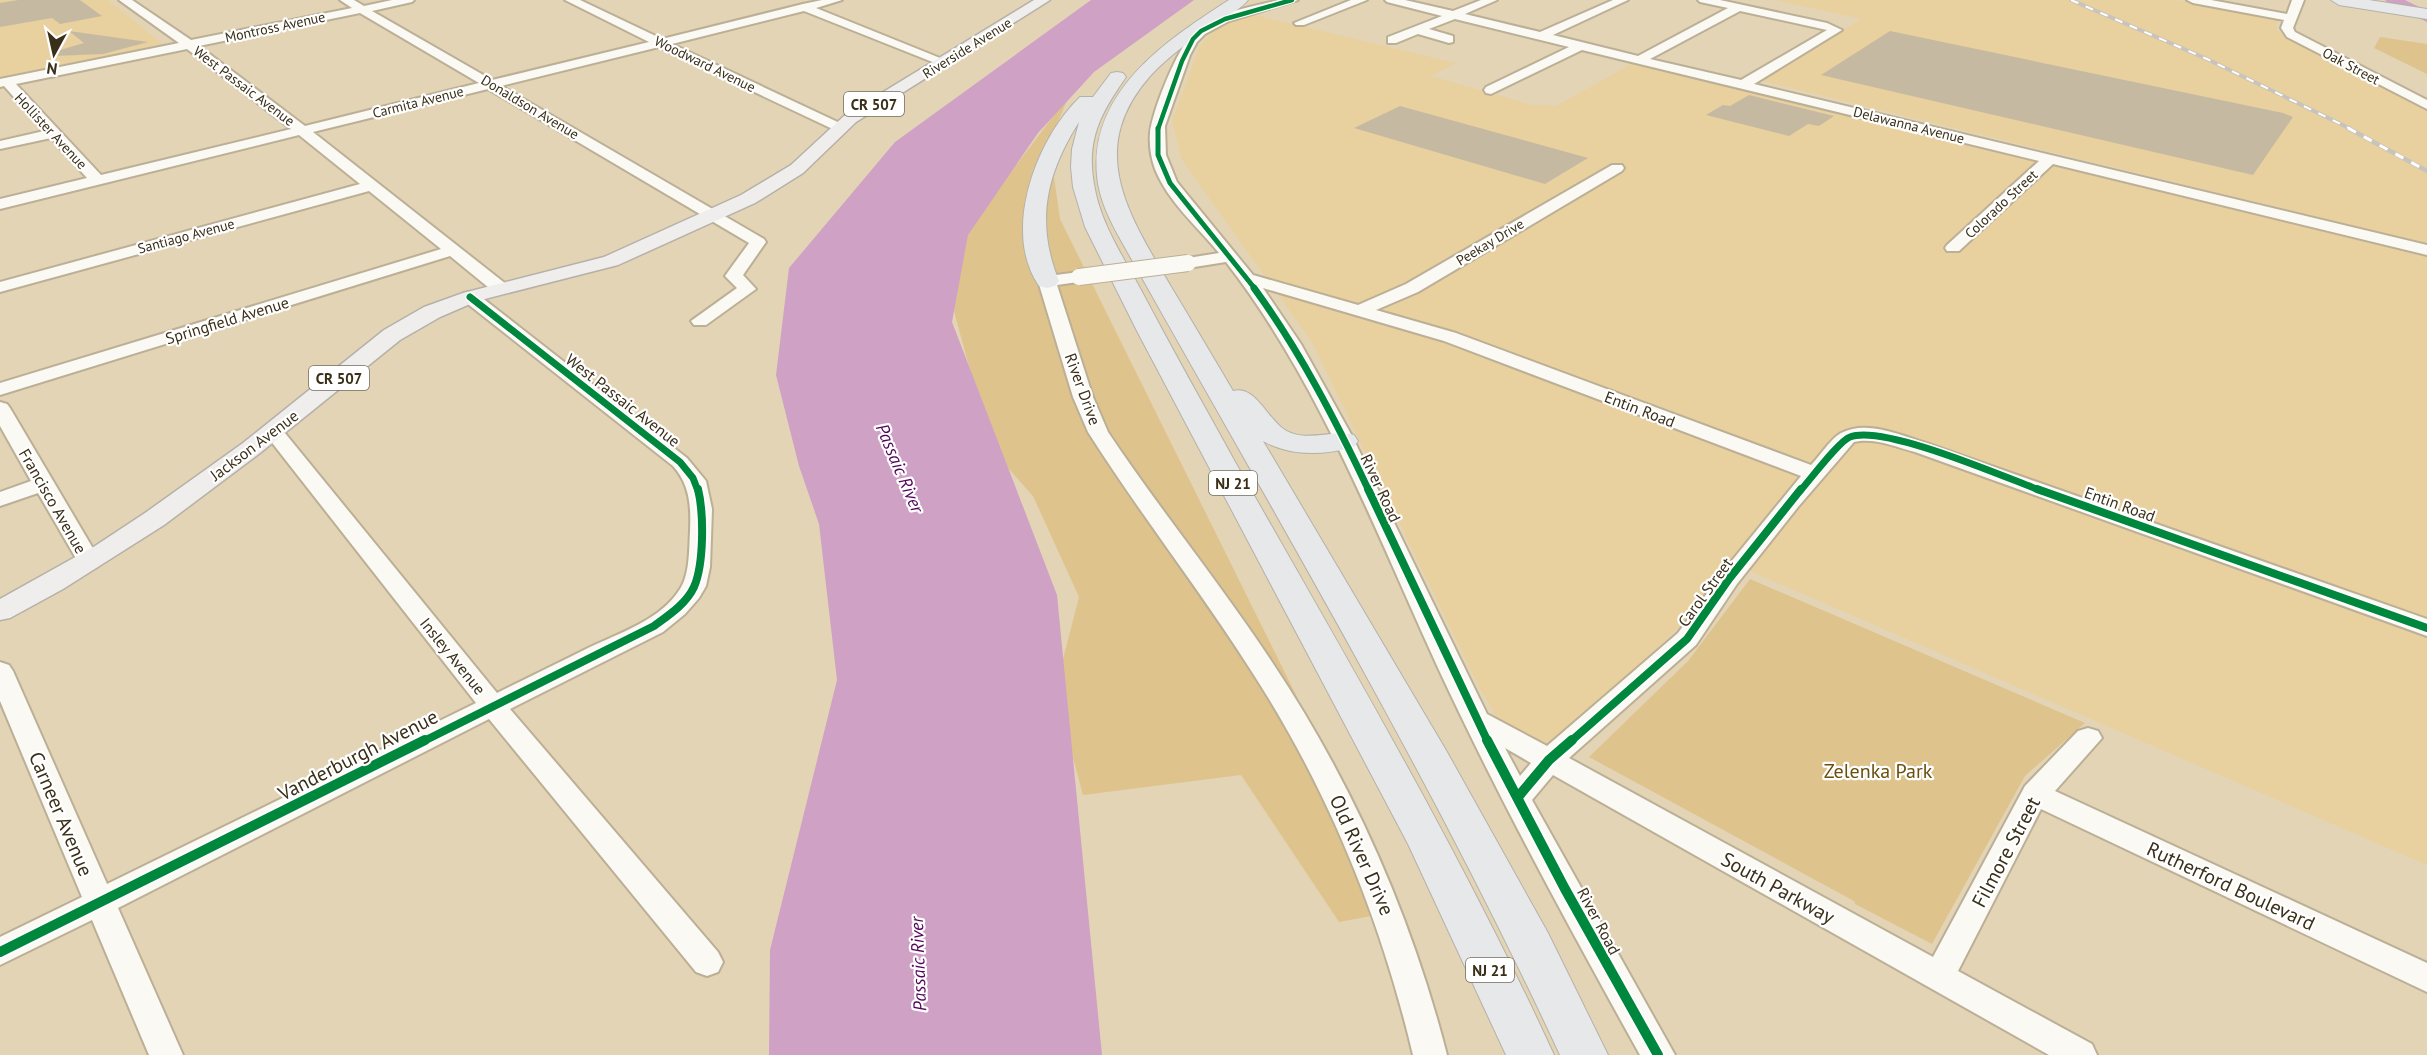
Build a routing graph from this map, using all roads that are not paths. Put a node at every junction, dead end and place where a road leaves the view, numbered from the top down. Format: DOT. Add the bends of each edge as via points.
graph roads {
  1 [pos="125,0"];
  2 [pos="346,0"];
  3 [pos="408,0"];
  4 [pos="571,0"];
  5 [pos="785,0"];
  6 [pos="836,0"];
  7 [pos="1043,0"];
  8 [pos="1216,0"];
  9 [pos="1292,0"];
  10 [pos="1361,0"];
  11 [pos="1391,0"];
  12 [pos="1491,0"];
  13 [pos="1622,0"];
  14 [pos="1704,0"];
  15 [pos="2193,0"];
  16 [pos="2298,0"];
  17 [pos="2339,0"];
  18 [pos="2369,0"];
  19 [pos="1247,5"];
  20 [pos="2391,6"];
  21 [pos="1739,7"];
  22 [pos="804,8"];
  23 [pos="362,9"];
  24 [pos="2426,11"];
  25 [pos="1454,15"];
  26 [pos="2292,18"];
  27 [pos="1300,23"];
  28 [pos="1419,30"];
  29 [pos="1542,36"];
  30 [pos="1449,39"];
  31 [pos="1392,40"];
  32 [pos="661,43"];
  33 [pos="190,45"];
  34 [pos="1580,46"];
  35 [pos="1639,60"];
  36 [pos="944,62"];
  37 [pos="1120,74"];
  38 [pos="3,82"];
  39 [pos="491,84"];
  40 [pos="1742,85"];
  41 [pos="1491,90"];
  42 [pos="2427,105"];
  43 [pos="839,128"];
  44 [pos="303,131"];
  45 [pos="54,133"];
  46 [pos="0,145"];
  47 [pos="2050,159"];
  48 [pos="1617,168"];
  49 [pos="97,180"];
  50 [pos="371,186"];
  51 [pos="0,204"];
  52 [pos="712,215"];
  53 [pos="1953,248"];
  54 [pos="454,250"];
  55 [pos="2427,250"];
  56 [pos="1229,257"];
  57 [pos="1245,278"];
  58 [pos="1047,281"];
  59 [pos="1157,284"];
  60 [pos="0,287"];
  61 [pos="501,288"];
  62 [pos="1310,296"];
  63 [pos="470,297"];
  64 [pos="1360,310"];
  65 [pos="1275,317"];
  66 [pos="700,321"];
  67 [pos="0,389"];
  68 [pos="0,408"];
  69 [pos="273,431"];
  70 [pos="1344,441"];
  71 [pos="1815,474"];
  72 [pos="44,484"];
  73 [pos="0,498"];
  74 [pos="699,557"];
  75 [pos="89,562"];
  76 [pos="0,611"];
  77 [pos="2427,628"];
  78 [pos="1263,668"];
  79 [pos="0,671"];
  80 [pos="492,706"];
  81 [pos="1477,720"];
  82 [pos="2088,738"];
  83 [pos="1549,760"];
  84 [pos="2035,794"];
  85 [pos="1518,797"];
  86 [pos="1449,886"];
  87 [pos="99,903"];
  88 [pos="0,952"];
  89 [pos="707,962"];
  90 [pos="1939,977"];
  91 [pos="2427,978"];
  92 [pos="166,1055"];
  93 [pos="1430,1055"];
  94 [pos="1508,1055"];
  95 [pos="1530,1055"];
  96 [pos="1584,1055"];
  97 [pos="1658,1055"];
  98 [pos="2080,1055"];
  1 -- 33 [label="street, West Passaic Avenue"];
  2 -- 23 [label="street, Donaldson Avenue"];
  3 -- 23 [label="street, Montross Avenue"];
  4 -- 32 [label="street, Woodward Avenue"];
  5 -- 22 [label="street"];
  6 -- 22 [label="street, Carmita Avenue"];
  7 -- 36 [label="main road, Riverside Avenue / CR 507"];
  8 -- 37 [label="highway, NJ 21" via="1147,48"];
  9 -- 19 [label="street, River Road"];
  10 -- 27 [label="street"];
  11 -- 25 [label="street, Delawanna Avenue"];
  12 -- 25 [label="street"];
  13 -- 29 [label="street"];
  14 -- 21 [label="street"];
  15 -- 26 [label="street"];
  16 -- 26 [label="street"];
  17 -- 20 [label="highway"];
  18 -- 20 [label="highway"];
  19 -- 56 [label="street, River Road" via="1191,41 1160,119 1157,150 1171,185"];
  19 -- 59 [label="highway, NJ 21" via="1189,33 1152,65 1123,99 1110,127 1106,158 1109,190"];
  20 -- 24 [label="highway"];
  21 -- 35 [label="street"];
  21 -- 40 [label="street" via="1836,30"];
  22 -- 32 [label="street, Carmita Avenue"];
  22 -- 36 [label="street"];
  23 -- 33 [label="street, Montross Avenue"];
  23 -- 39 [label="street, Donaldson Avenue"];
  25 -- 28 [label="street"];
  25 -- 29 [label="street, Delawanna Avenue"];
  26 -- 42 [label="street, Oak Street" via="2287,28 2292,34"];
  28 -- 30 [label="street"];
  28 -- 31 [label="street"];
  29 -- 34 [label="street, Delawanna Avenue"];
  32 -- 39 [label="street, Carmita Avenue"];
  32 -- 43 [label="street, Woodward Avenue"];
  33 -- 38 [label="street, Montross Avenue"];
  33 -- 44 [label="street, West Passaic Avenue"];
  34 -- 35 [label="street, Delawanna Avenue"];
  34 -- 41 [label="street"];
  35 -- 40 [label="street, Delawanna Avenue"];
  36 -- 43 [label="main road, Riverside Avenue / CR 507"];
  37 -- 58 [label="highway" via="1083,105 1043,170 1035,226 1038,254"];
  37 -- 86 [label="highway, NJ 21" via="1092,112 1082,142 1080,175 1088,209"];
  38 -- 45 [label="street, Hollister Avenue"];
  39 -- 44 [label="street, Carmita Avenue"];
  39 -- 52 [label="street, Donaldson Avenue"];
  40 -- 47 [label="street, Delawanna Avenue"];
  43 -- 52 [label="main road, Riverside Avenue / CR 507" via="783,179"];
  44 -- 49 [label="street, Carmita Avenue"];
  44 -- 50 [label="street, West Passaic Avenue"];
  45 -- 46 [label="street"];
  45 -- 49 [label="street, Hollister Avenue"];
  47 -- 53 [label="street, Colorado Street"];
  47 -- 55 [label="street, Delawanna Avenue"];
  48 -- 64 [label="street, Peekay Drive" via="1412,288"];
  49 -- 51 [label="street, Carmita Avenue"];
  50 -- 54 [label="street, West Passaic Avenue"];
  50 -- 60 [label="street, Santiago Avenue"];
  52 -- 61 [label="main road, Jackson Avenue / CR 507" via="611,261"];
  52 -- 66 [label="street, Donaldson Avenue" via="758,242 734,276 747,290"];
  54 -- 61 [label="street, West Passaic Avenue"];
  54 -- 67 [label="street, Springfield Avenue"];
  56 -- 57 [label="street, River Road"];
  56 -- 58 [label="street, bridge"];
  57 -- 62 [label="street, Entin Road"];
  57 -- 65 [label="street, River Road"];
  58 -- 78 [label="street, River Drive" via="1083,398 1098,432"];
  59 -- 70 [label="highway" via="1198,332 1241,399 1272,436 1301,446"];
  59 -- 96 [label="highway, NJ 21" via="1449,790 1527,936"];
  61 -- 63 [label="main road, Jackson Avenue / CR 507"];
  62 -- 64 [label="street, Entin Road"];
  62 -- 65 [label="street" via="1279,300"];
  63 -- 69 [label="main road, Jackson Avenue / CR 507" via="432,312 392,335"];
  63 -- 74 [label="street, West Passaic Avenue" via="691,474 701,503"];
  64 -- 71 [label="street, Entin Road" via="1450,337"];
  65 -- 70 [label="street, River Road"];
  68 -- 72 [label="street, Francisco Avenue"];
  69 -- 75 [label="main road, Jackson Avenue / CR 507"];
  69 -- 80 [label="street, Insley Avenue"];
  70 -- 81 [label="street, River Road"];
  71 -- 77 [label="street, Entin Road" via="1847,438 1862,434 1881,436"];
  71 -- 83 [label="street, Carol Street" via="1687,639"];
  72 -- 73 [label="street"];
  72 -- 75 [label="street, Francisco Avenue"];
  74 -- 80 [label="street, Vanderburgh Avenue" via="694,586 685,600 654,626"];
  75 -- 76 [label="main road, Jackson Avenue / CR 507"];
  78 -- 93 [label="street, Old River Drive" via="1330,784 1371,873 1413,987"];
  79 -- 87 [label="street, Carneer Avenue"];
  80 -- 87 [label="street, Vanderburgh Avenue"];
  80 -- 89 [label="street, Insley Avenue"];
  81 -- 83 [label="street, South Parkway"];
  81 -- 85 [label="street, River Road"];
  82 -- 84 [label="street, Filmore Street"];
  83 -- 85 [label="street, Carol Street"];
  83 -- 90 [label="street, South Parkway"];
  84 -- 90 [label="street, Filmore Street"];
  84 -- 91 [label="street, Rutherford Boulevard"];
  85 -- 97 [label="street, River Road"];
  86 -- 94 [label="highway"];
  86 -- 95 [label="highway, NJ 21"];
  87 -- 88 [label="street, Vanderburgh Avenue"];
  87 -- 92 [label="street, Carneer Avenue"];
  90 -- 98 [label="street, South Parkway"];
}
